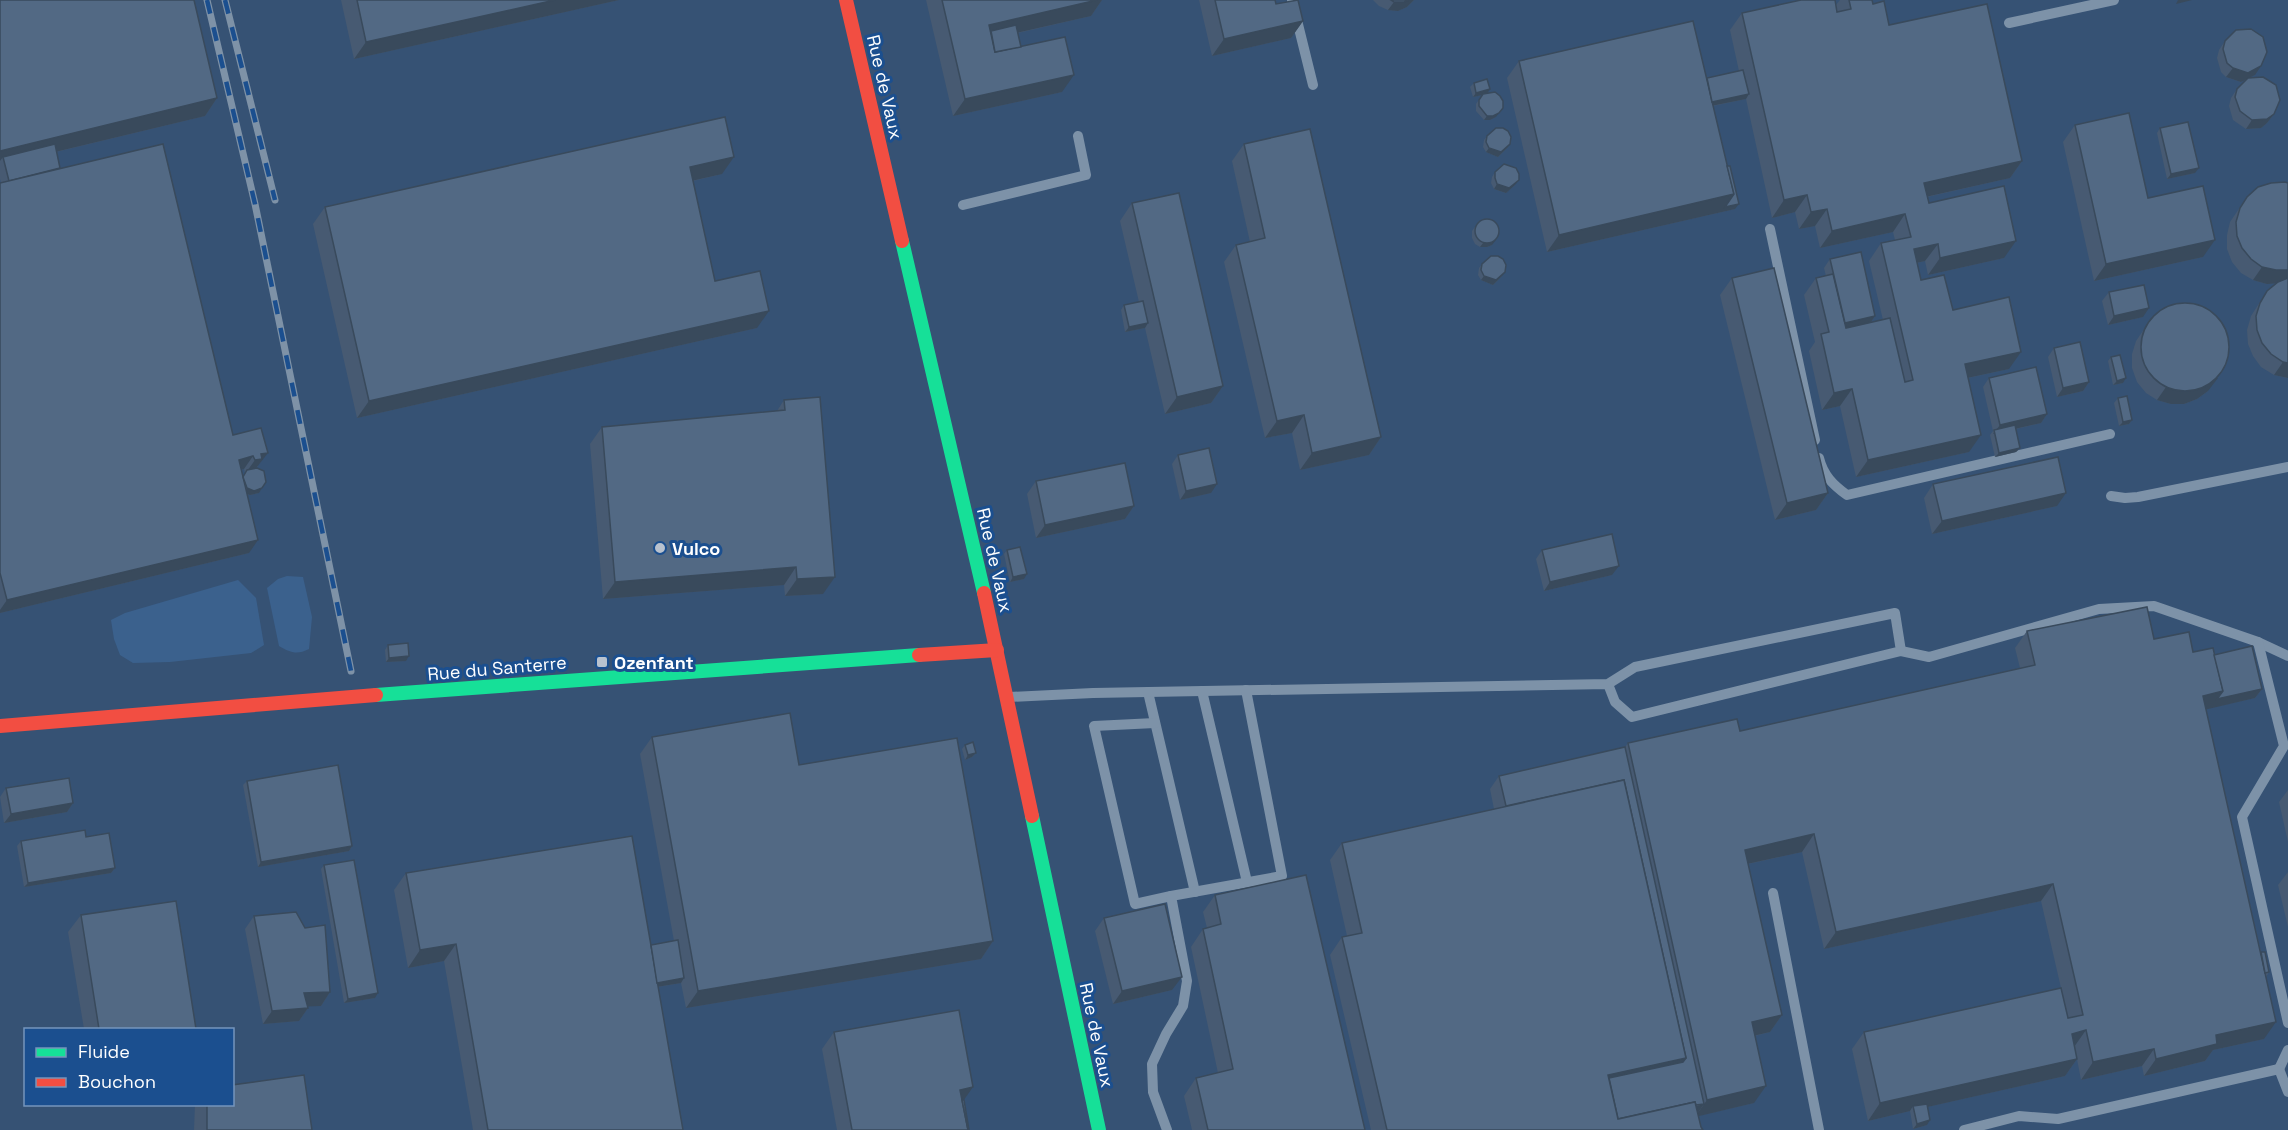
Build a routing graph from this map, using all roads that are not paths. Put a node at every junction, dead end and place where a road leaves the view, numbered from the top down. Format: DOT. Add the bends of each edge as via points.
graph roads {
  1 [pos="846,0"];
  2 [pos="1292,0"];
  3 [pos="2114,0"];
  4 [pos="2009,22"];
  5 [pos="1312,85"];
  6 [pos="1078,136"];
  7 [pos="963,205"];
  8 [pos="1770,229"];
  9 [pos="2110,434"];
  10 [pos="2288,466"];
  11 [pos="2111,496"];
  12 [pos="2258,642"];
  13 [pos="997,650"];
  14 [pos="1901,651"];
  15 [pos="2288,656"];
  16 [pos="1608,684"];
  17 [pos="1246,690"];
  18 [pos="1202,691"];
  19 [pos="1148,692"];
  20 [pos="1007,697"];
  21 [pos="1155,723"];
  22 [pos="0,726"];
  23 [pos="1246,882"];
  24 [pos="1195,892"];
  25 [pos="1773,893"];
  26 [pos="1171,896"];
  27 [pos="2288,1023"];
  28 [pos="2288,1050"];
  29 [pos="2279,1069"];
  30 [pos="2288,1092"];
  31 [pos="1099,1130"];
  32 [pos="1167,1130"];
  33 [pos="1819,1130"];
  34 [pos="1964,1130"];
  1 -- 13 [label="street, Rue de Vaux"];
  2 -- 5 [label="lane"];
  3 -- 4 [label="lane"];
  6 -- 7 [label="lane" via="1086,175"];
  8 -- 9 [label="lane" via="1821,468 1834,486 1847,495"];
  10 -- 11 [label="lane" via="2138,497"];
  12 -- 14 [label="lane" via="2154,606 2099,609 1929,657"];
  12 -- 15 [label="lane"];
  12 -- 27 [label="lane" via="2284,746 2242,817"];
  13 -- 20 [label="street, Rue de Vaux"];
  13 -- 22 [label="street, Rue du Santerre"];
  14 -- 16 [label="lane" via="1632,717 1615,702"];
  14 -- 16 [label="lane" via="1895,613 1635,667"];
  16 -- 17 [label="lane"];
  17 -- 18 [label="lane"];
  17 -- 23 [label="lane" via="1282,876"];
  18 -- 19 [label="lane"];
  18 -- 23 [label="lane"];
  19 -- 20 [label="lane"];
  19 -- 21 [label="lane"];
  20 -- 31 [label="street, Rue de Vaux"];
  21 -- 24 [label="lane"];
  21 -- 26 [label="lane" via="1095,726 1135,904"];
  23 -- 24 [label="lane"];
  24 -- 26 [label="lane"];
  25 -- 33 [label="lane"];
  26 -- 32 [label="lane" via="1187,981 1183,1006 1152,1064 1153,1092"];
  28 -- 29 [label="lane"];
  29 -- 30 [label="lane"];
  29 -- 34 [label="lane" via="2058,1119 2019,1116"];
}
